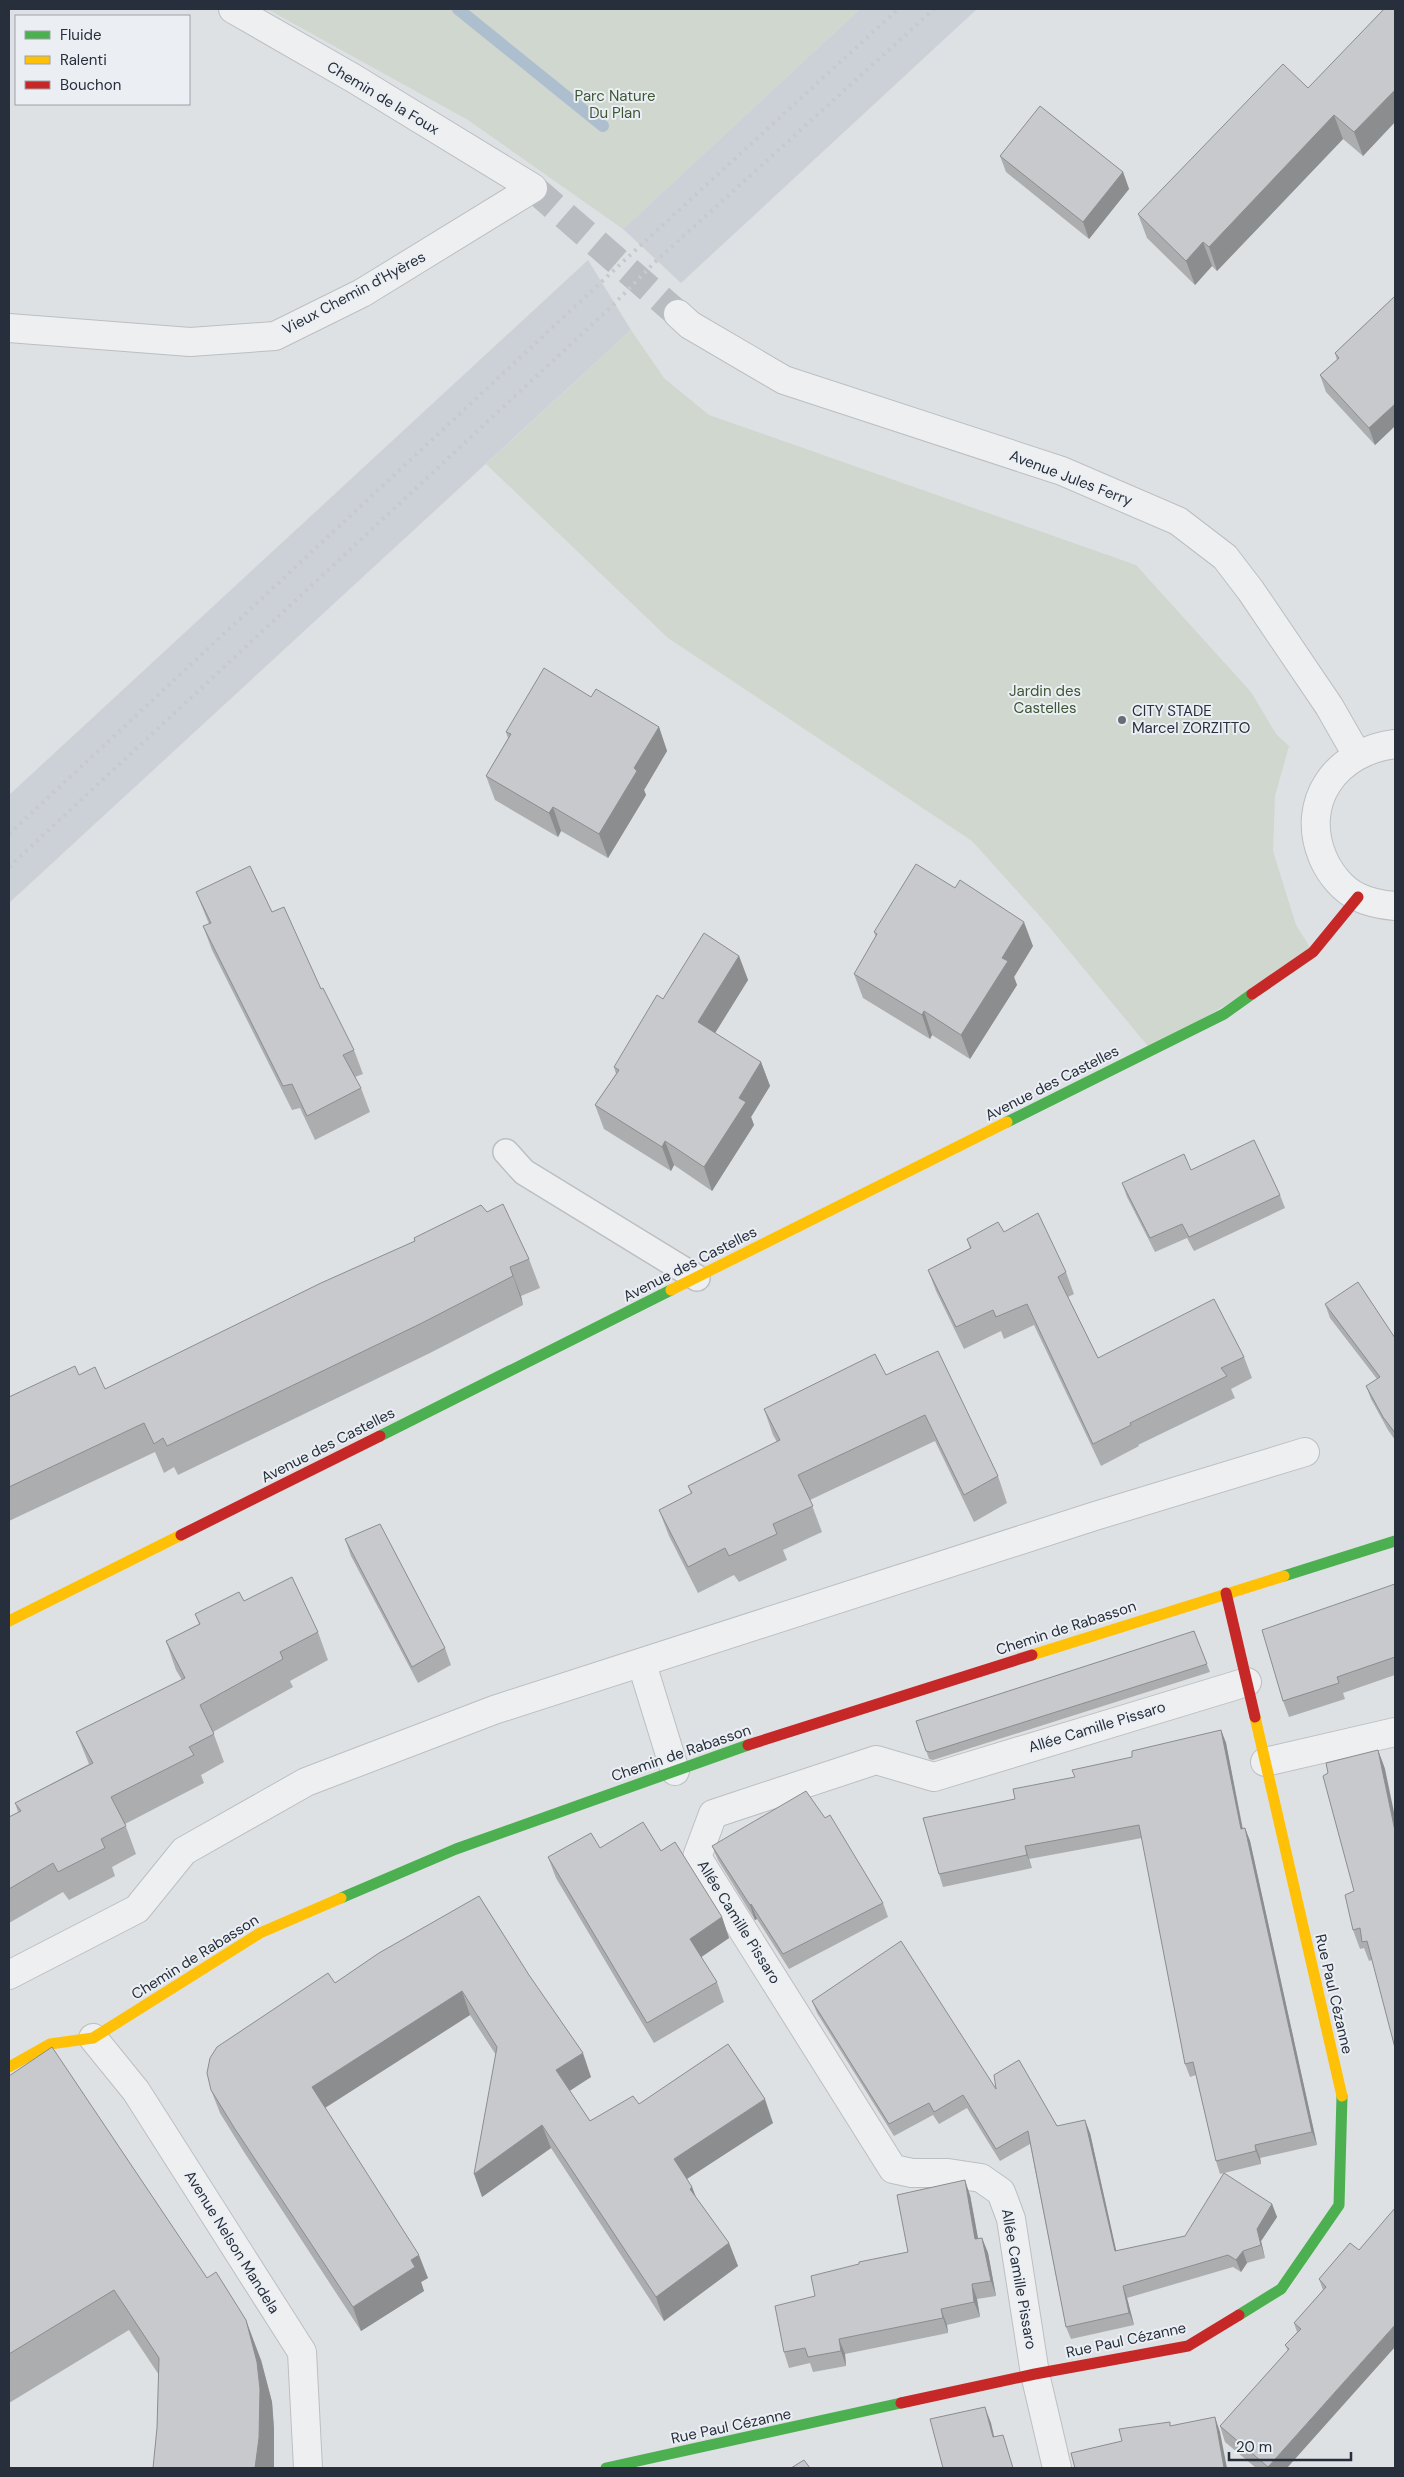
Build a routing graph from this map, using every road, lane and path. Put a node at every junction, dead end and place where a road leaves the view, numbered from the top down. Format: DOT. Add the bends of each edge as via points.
graph roads {
  1 [pos="233,9"];
  2 [pos="261,16"];
  3 [pos="533,188"];
  4 [pos="684,319"];
  5 [pos="9,328"];
  6 [pos="1395,744"];
  7 [pos="1357,754"];
  8 [pos="1358,897"];
  9 [pos="1395,906"];
  10 [pos="506,1152"];
  11 [pos="697,1278"];
  12 [pos="1305,1452"];
  13 [pos="1395,1541"];
  14 [pos="1226,1593"];
  15 [pos="9,1621"];
  16 [pos="642,1664"];
  17 [pos="1246,1682"];
  18 [pos="1395,1732"];
  19 [pos="1265,1762"];
  20 [pos="675,1771"];
  21 [pos="9,1975"];
  22 [pos="94,2038"];
  23 [pos="9,2067"];
  24 [pos="1035,2374"];
  25 [pos="308,2468"];
  26 [pos="606,2468"];
  27 [pos="1057,2468"];
  1 -- 2 [label="street, Chemin de la Foux"];
  2 -- 3 [label="street, Chemin de la Foux"];
  3 -- 5 [label="street, Vieux Chemin d'Hyères" via="362,293 275,336 190,342"];
  4 -- 7 [label="street, Avenue Jules Ferry" via="784,380 1062,472 1178,521 1225,557 1329,706"];
  6 -- 7 [label="street"];
  7 -- 8 [label="street" via="1326,784 1318,804 1315,826 1318,847 1327,867 1340,884"];
  8 -- 9 [label="street"];
  8 -- 11 [label="street, Avenue des Castelles" via="1313,952 1224,1014"];
  10 -- 11 [label="lane" via="524,1172"];
  11 -- 15 [label="street, Avenue des Castelles"];
  12 -- 16 [label="street" via="1095,1516"];
  13 -- 14 [label="street, Chemin de Rabasson"];
  14 -- 17 [label="street, Rue Paul Cézanne"];
  14 -- 20 [label="street, Chemin de Rabasson" via="741,1747"];
  16 -- 20 [label="street"];
  16 -- 21 [label="street" via="494,1710 306,1782 184,1851 137,1909"];
  17 -- 19 [label="street, Rue Paul Cézanne"];
  17 -- 24 [label="street, Allée Camille Pissaro" via="934,1777 876,1760 713,1814 697,1858 893,2169 981,2178 1001,2192 1011,2219"];
  18 -- 19 [label="street"];
  19 -- 24 [label="street, Rue Paul Cézanne" via="1343,2101 1338,2205 1281,2290 1188,2346"];
  20 -- 22 [label="street, Chemin de Rabasson" via="456,1849 260,1933"];
  22 -- 23 [label="street, Chemin de Rabasson" via="50,2044"];
  22 -- 25 [label="street, Avenue Nelson Mandela" via="136,2091 302,2352"];
  24 -- 26 [label="street, Rue Paul Cézanne"];
  24 -- 27 [label="street"];
}
